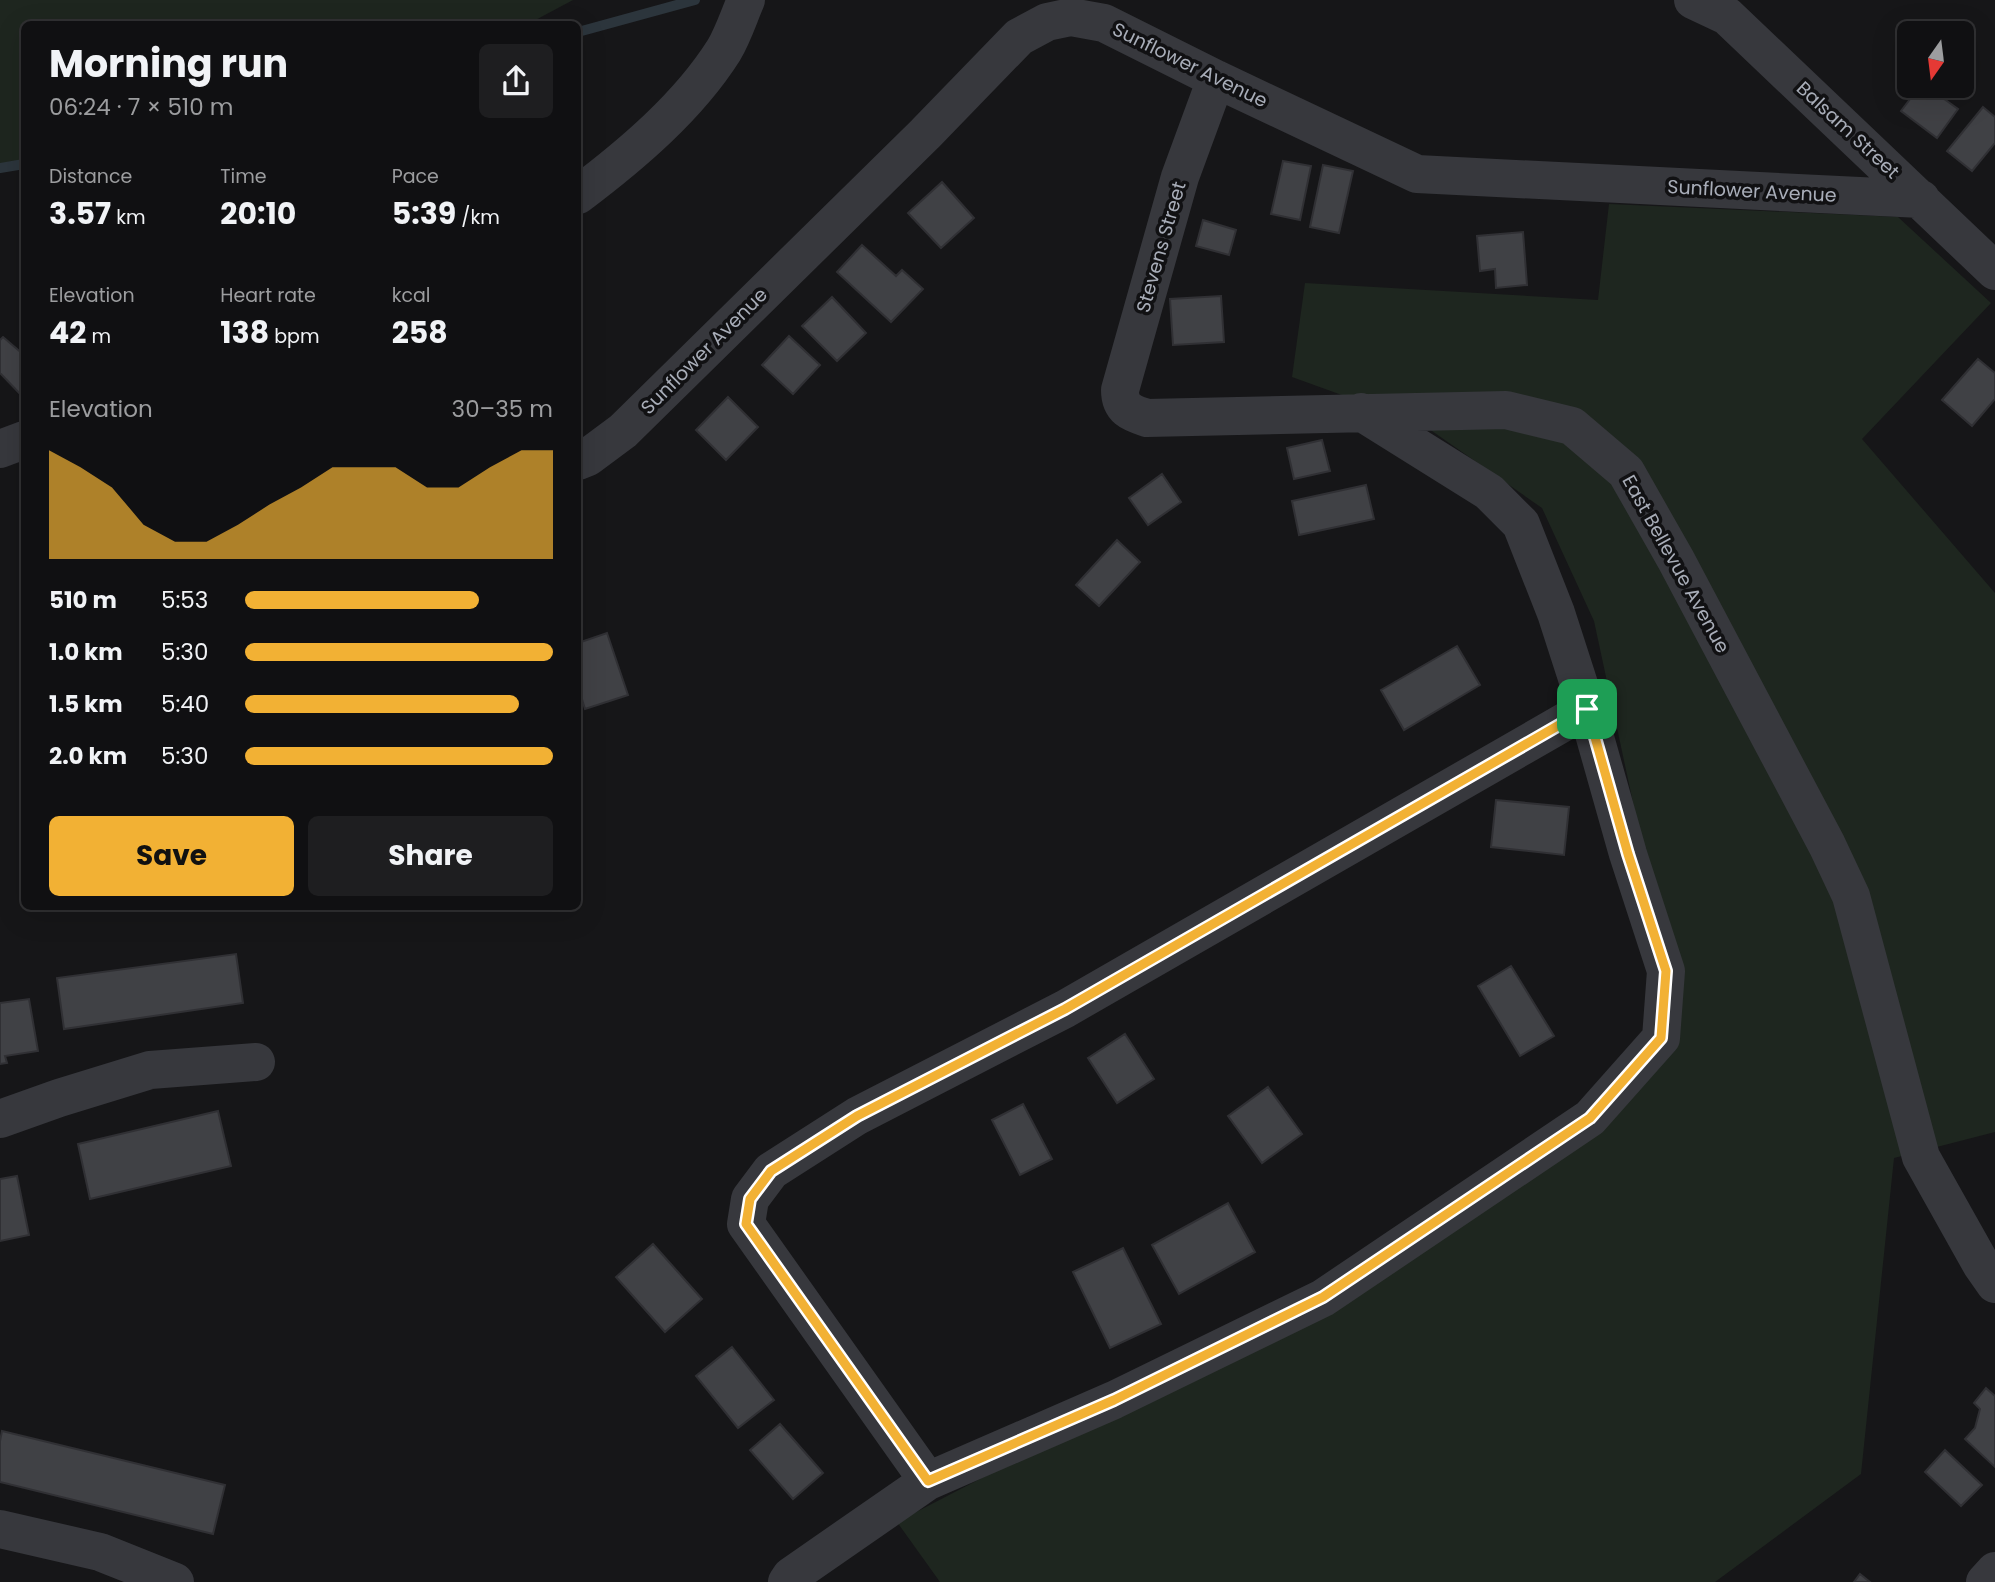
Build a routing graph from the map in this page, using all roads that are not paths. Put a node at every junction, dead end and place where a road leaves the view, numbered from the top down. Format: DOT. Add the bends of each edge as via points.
graph roads {
  1 [pos="746,0"];
  2 [pos="1693,0"];
  3 [pos="1216,79"];
  4 [pos="581,193"];
  5 [pos="1921,199"];
  6 [pos="1995,271"];
  7 [pos="1361,412"];
  8 [pos="1132,414"];
  9 [pos="21,441"];
  10 [pos="0,449"];
  11 [pos="581,460"];
  12 [pos="1587,709"];
  13 [pos="256,1062"];
  14 [pos="0,1119"];
  15 [pos="1995,1284"];
  16 [pos="928,1481"];
  17 [pos="0,1530"];
  18 [pos="1995,1571"];
  19 [pos="175,1582"];
  20 [pos="787,1582"];
  21 [pos="1985,1582"];
  1 -- 4 [label="street" via="724,49 676,110"];
  2 -- 5 [label="street, Balsam Street" via="1727,16"];
  3 -- 5 [label="street, Sunflower Avenue" via="1418,174"];
  3 -- 8 [label="street, Stevens Street" via="1180,177 1120,390 1121,402"];
  3 -- 11 [label="street, Sunflower Avenue" via="1104,23 1071,17 1047,22 1019,37 623,431"];
  5 -- 6 [label="street, Balsam Street"];
  7 -- 8 [label="street, East Bellevue Avenue" via="1147,418"];
  7 -- 12 [label="street" via="1489,492 1521,524"];
  7 -- 15 [label="street, East Bellevue Avenue" via="1506,410 1572,426 1626,472 1851,896 1921,1157"];
  9 -- 10 [label="street"];
  12 -- 16 [label="street" via="1666,971 1661,1038 1590,1118 1323,1297 1114,1400"];
  12 -- 16 [label="street" via="1065,1009 857,1116 771,1171 750,1199 746,1224"];
  13 -- 14 [label="street" via="150,1070"];
  16 -- 20 [label="street"];
  17 -- 19 [label="street" via="100,1552"];
  18 -- 21 [label="street"];
}
